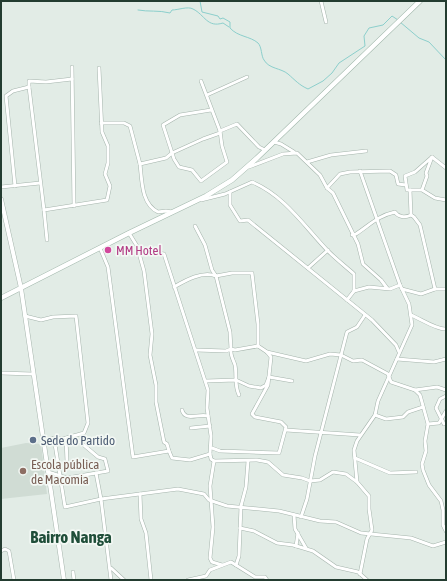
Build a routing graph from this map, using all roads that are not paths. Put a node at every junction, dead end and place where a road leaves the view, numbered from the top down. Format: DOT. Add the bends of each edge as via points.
graph roads {
  1 [pos="320,1"];
  2 [pos="420,1"];
  3 [pos="326,22"];
  4 [pos="72,67"];
  5 [pos="99,68"];
  6 [pos="247,77"];
  7 [pos="72,79"];
  8 [pos="201,81"];
  9 [pos="29,87"];
  10 [pos="207,96"];
  11 [pos="211,110"];
  12 [pos="101,123"];
  13 [pos="220,132"];
  14 [pos="279,137"];
  15 [pos="274,142"];
  16 [pos="281,144"];
  17 [pos="265,150"];
  18 [pos="366,151"];
  19 [pos="294,152"];
  20 [pos="172,153"];
  21 [pos="432,157"];
  22 [pos="307,162"];
  23 [pos="140,164"];
  24 [pos="245,168"];
  25 [pos="446,168"];
  26 [pos="360,171"];
  27 [pos="40,183"];
  28 [pos="406,185"];
  29 [pos="15,186"];
  30 [pos="1,187"];
  31 [pos="327,188"];
  32 [pos="410,190"];
  33 [pos="422,190"];
  34 [pos="230,192"];
  35 [pos="1,199"];
  36 [pos="198,200"];
  37 [pos="446,200"];
  38 [pos="74,206"];
  39 [pos="44,210"];
  40 [pos="173,212"];
  41 [pos="411,215"];
  42 [pos="377,218"];
  43 [pos="195,226"];
  44 [pos="129,233"];
  45 [pos="352,235"];
  46 [pos="47,240"];
  47 [pos="100,248"];
  48 [pos="138,248"];
  49 [pos="328,250"];
  50 [pos="308,268"];
  51 [pos="216,276"];
  52 [pos="174,287"];
  53 [pos="401,287"];
  54 [pos="21,288"];
  55 [pos="387,288"];
  56 [pos="434,289"];
  57 [pos="446,289"];
  58 [pos="354,291"];
  59 [pos="1,298"];
  60 [pos="347,300"];
  61 [pos="365,315"];
  62 [pos="411,315"];
  63 [pos="24,316"];
  64 [pos="446,329"];
  65 [pos="258,346"];
  66 [pos="231,349"];
  67 [pos="196,350"];
  68 [pos="267,352"];
  69 [pos="399,352"];
  70 [pos="341,354"];
  71 [pos="446,359"];
  72 [pos="397,360"];
  73 [pos="1,373"];
  74 [pos="32,374"];
  75 [pos="269,377"];
  76 [pos="389,377"];
  77 [pos="236,380"];
  78 [pos="206,381"];
  79 [pos="292,381"];
  80 [pos="415,390"];
  81 [pos="446,390"];
  82 [pos="239,395"];
  83 [pos="446,396"];
  84 [pos="423,407"];
  85 [pos="182,410"];
  86 [pos="446,411"];
  87 [pos="376,415"];
  88 [pos="208,416"];
  89 [pos="442,422"];
  90 [pos="428,424"];
  91 [pos="210,426"];
  92 [pos="191,428"];
  93 [pos="286,430"];
  94 [pos="321,432"];
  95 [pos="73,436"];
  96 [pos="360,436"];
  97 [pos="54,438"];
  98 [pos="66,438"];
  99 [pos="44,439"];
  100 [pos="212,448"];
  101 [pos="169,451"];
  102 [pos="210,454"];
  103 [pos="355,458"];
  104 [pos="214,461"];
  105 [pos="248,461"];
  106 [pos="67,462"];
  107 [pos="48,472"];
  108 [pos="416,472"];
  109 [pos="96,473"];
  110 [pos="61,476"];
  111 [pos="310,482"];
  112 [pos="357,482"];
  113 [pos="140,494"];
  114 [pos="101,499"];
  115 [pos="212,502"];
  116 [pos="241,506"];
  117 [pos="294,515"];
  118 [pos="301,517"];
  119 [pos="240,528"];
  120 [pos="446,531"];
  121 [pos="298,533"];
  122 [pos="371,534"];
  123 [pos="446,542"];
  124 [pos="296,546"];
  125 [pos="307,549"];
  126 [pos="1,551"];
  127 [pos="222,565"];
  128 [pos="236,565"];
  129 [pos="110,567"];
  130 [pos="73,572"];
  131 [pos="360,574"];
  132 [pos="14,580"];
  133 [pos="64,580"];
  134 [pos="74,580"];
  135 [pos="111,580"];
  136 [pos="124,580"];
  137 [pos="151,580"];
  138 [pos="188,580"];
  139 [pos="267,580"];
  140 [pos="367,580"];
  1 -- 3 [label="street"];
  2 -- 14 [label="main road"];
  4 -- 7 [label="street"];
  5 -- 12 [label="street"];
  6 -- 10 [label="street"];
  7 -- 9 [label="street" via="46,82 30,80"];
  7 -- 38 [label="street"];
  8 -- 10 [label="street"];
  9 -- 27 [label="street"];
  9 -- 29 [label="street" via="13,90 6,96"];
  10 -- 11 [label="street"];
  11 -- 13 [label="street"];
  11 -- 20 [label="street" via="180,116 163,125"];
  12 -- 23 [label="street" via="124,123 130,126"];
  12 -- 38 [label="street" via="108,146 105,174 110,186 107,200"];
  13 -- 17 [label="street" via="237,124"];
  13 -- 20 [label="street"];
  13 -- 20 [label="street" via="227,163 202,181 192,170 179,167"];
  14 -- 15 [label="main road"];
  14 -- 16 [label="street"];
  15 -- 16 [label="street"];
  15 -- 17 [label="main road"];
  16 -- 19 [label="street"];
  17 -- 24 [label="main road"];
  18 -- 22 [label="street" via="331,155"];
  19 -- 22 [label="street"];
  19 -- 24 [label="street"];
  20 -- 23 [label="street" via="166,158"];
  21 -- 25 [label="street"];
  21 -- 28 [label="street" via="415,172 405,176"];
  21 -- 33 [label="street"];
  22 -- 31 [label="street" via="320,175"];
  23 -- 40 [label="street" via="145,197 152,209 158,212"];
  24 -- 36 [label="main road" via="232,180"];
  26 -- 28 [label="street" via="390,171 396,175 398,184"];
  26 -- 31 [label="street" via="340,174"];
  26 -- 42 [label="street"];
  27 -- 29 [label="street"];
  27 -- 39 [label="street"];
  28 -- 32 [label="street" via="407,190"];
  29 -- 30 [label="street"];
  31 -- 45 [label="street" via="333,193 343,211"];
  32 -- 33 [label="street"];
  32 -- 41 [label="street"];
  33 -- 37 [label="street" via="435,198"];
  34 -- 36 [label="street"];
  34 -- 49 [label="street" via="252,182 268,191 303,221"];
  34 -- 50 [label="street" via="230,205 240,221 248,220"];
  35 -- 54 [label="street"];
  36 -- 40 [label="main road"];
  38 -- 39 [label="street"];
  39 -- 46 [label="street"];
  40 -- 44 [label="main road"];
  41 -- 42 [label="street" via="400,216 395,212"];
  41 -- 56 [label="street" via="420,225"];
  42 -- 45 [label="street"];
  42 -- 53 [label="street"];
  43 -- 51 [label="street"];
  44 -- 47 [label="main road"];
  44 -- 48 [label="street"];
  45 -- 55 [label="street" via="358,244 363,264"];
  47 -- 54 [label="main road"];
  47 -- 101 [label="street" via="108,267 133,456"];
  48 -- 52 [label="street" via="164,254"];
  48 -- 101 [label="street" via="144,271 152,334 150,355 156,385 156,402 164,442"];
  49 -- 50 [label="street"];
  49 -- 58 [label="street" via="354,274"];
  50 -- 60 [label="street"];
  51 -- 52 [label="street" via="207,274"];
  51 -- 65 [label="street" via="252,273"];
  51 -- 66 [label="street" via="230,332"];
  52 -- 67 [label="street"];
  53 -- 55 [label="street"];
  53 -- 56 [label="street" via="421,294"];
  53 -- 62 [label="street"];
  54 -- 59 [label="main road"];
  54 -- 63 [label="street"];
  55 -- 58 [label="street" via="369,287"];
  56 -- 57 [label="street"];
  58 -- 60 [label="street"];
  60 -- 61 [label="street"];
  61 -- 69 [label="street" via="396,345"];
  61 -- 70 [label="street" via="358,327 347,332"];
  62 -- 64 [label="street" via="439,329"];
  62 -- 69 [label="street" via="412,325"];
  63 -- 74 [label="street"];
  63 -- 95 [label="street" via="42,320 76,316 88,422 84,433"];
  65 -- 66 [label="street"];
  65 -- 68 [label="street"];
  66 -- 67 [label="street"];
  66 -- 77 [label="street"];
  67 -- 78 [label="street"];
  68 -- 70 [label="street" via="306,360"];
  68 -- 75 [label="street" via="271,357"];
  69 -- 72 [label="street"];
  70 -- 76 [label="street" via="353,361 362,360 388,374"];
  70 -- 94 [label="street"];
  71 -- 72 [label="street" via="434,362"];
  72 -- 76 [label="street"];
  73 -- 74 [label="street"];
  74 -- 99 [label="street"];
  75 -- 77 [label="street" via="266,385 260,388"];
  75 -- 79 [label="street"];
  75 -- 93 [label="street" via="268,385 252,414 281,422"];
  76 -- 80 [label="street" via="391,382"];
  76 -- 87 [label="street" via="378,401"];
  77 -- 78 [label="street"];
  77 -- 82 [label="street"];
  78 -- 88 [label="street"];
  80 -- 81 [label="street" via="437,387"];
  80 -- 84 [label="street" via="420,395"];
  83 -- 89 [label="street" via="440,399 436,408"];
  84 -- 87 [label="street" via="408,412 404,417 386,419"];
  84 -- 90 [label="street"];
  85 -- 88 [label="street" via="186,417"];
  86 -- 89 [label="street"];
  87 -- 96 [label="street"];
  88 -- 91 [label="street"];
  89 -- 90 [label="street"];
  90 -- 120 [label="street" via="423,470 429,485 441,501"];
  91 -- 92 [label="street"];
  91 -- 100 [label="street"];
  93 -- 94 [label="street"];
  93 -- 100 [label="street" via="279,453 220,451"];
  94 -- 96 [label="street"];
  94 -- 111 [label="street"];
  95 -- 98 [label="street"];
  95 -- 109 [label="street" via="105,460 108,471"];
  96 -- 103 [label="street" via="354,450"];
  97 -- 98 [label="street"];
  97 -- 99 [label="street"];
  97 -- 110 [label="street"];
  98 -- 106 [label="street"];
  99 -- 107 [label="street"];
  100 -- 102 [label="street"];
  101 -- 102 [label="street" via="172,458 190,460"];
  102 -- 104 [label="street"];
  103 -- 108 [label="street" via="390,473"];
  103 -- 112 [label="street"];
  104 -- 105 [label="street"];
  104 -- 115 [label="street" via="210,486"];
  105 -- 111 [label="street" via="268,462 283,475"];
  105 -- 116 [label="street"];
  107 -- 110 [label="street"];
  107 -- 133 [label="street"];
  109 -- 110 [label="street" via="73,478"];
  109 -- 114 [label="street"];
  110 -- 114 [label="street" via="65,507"];
  111 -- 112 [label="street" via="320,480 333,472 346,474"];
  111 -- 118 [label="street"];
  112 -- 122 [label="street" via="369,496"];
  113 -- 114 [label="street"];
  113 -- 115 [label="street" via="178,489 204,494"];
  113 -- 137 [label="street" via="141,519 146,534"];
  114 -- 129 [label="street"];
  115 -- 116 [label="street"];
  115 -- 127 [label="street" via="210,558 212,562"];
  116 -- 117 [label="street"];
  116 -- 119 [label="street"];
  117 -- 118 [label="street"];
  117 -- 121 [label="street" via="294,525"];
  118 -- 122 [label="street" via="336,522 361,533"];
  119 -- 124 [label="street" via="254,531 277,543"];
  119 -- 128 [label="street"];
  121 -- 124 [label="street"];
  121 -- 125 [label="street"];
  122 -- 123 [label="street" via="411,538 433,546"];
  122 -- 131 [label="street" via="367,539"];
  124 -- 125 [label="street"];
  125 -- 131 [label="street" via="319,554 336,567"];
  126 -- 132 [label="street" via="9,551"];
  127 -- 128 [label="street" via="231,562"];
  127 -- 138 [label="street" via="210,570 206,576"];
  128 -- 139 [label="street" via="255,577 265,577"];
  129 -- 135 [label="street"];
  129 -- 136 [label="street"];
  130 -- 134 [label="street"];
  131 -- 140 [label="street"];
}
